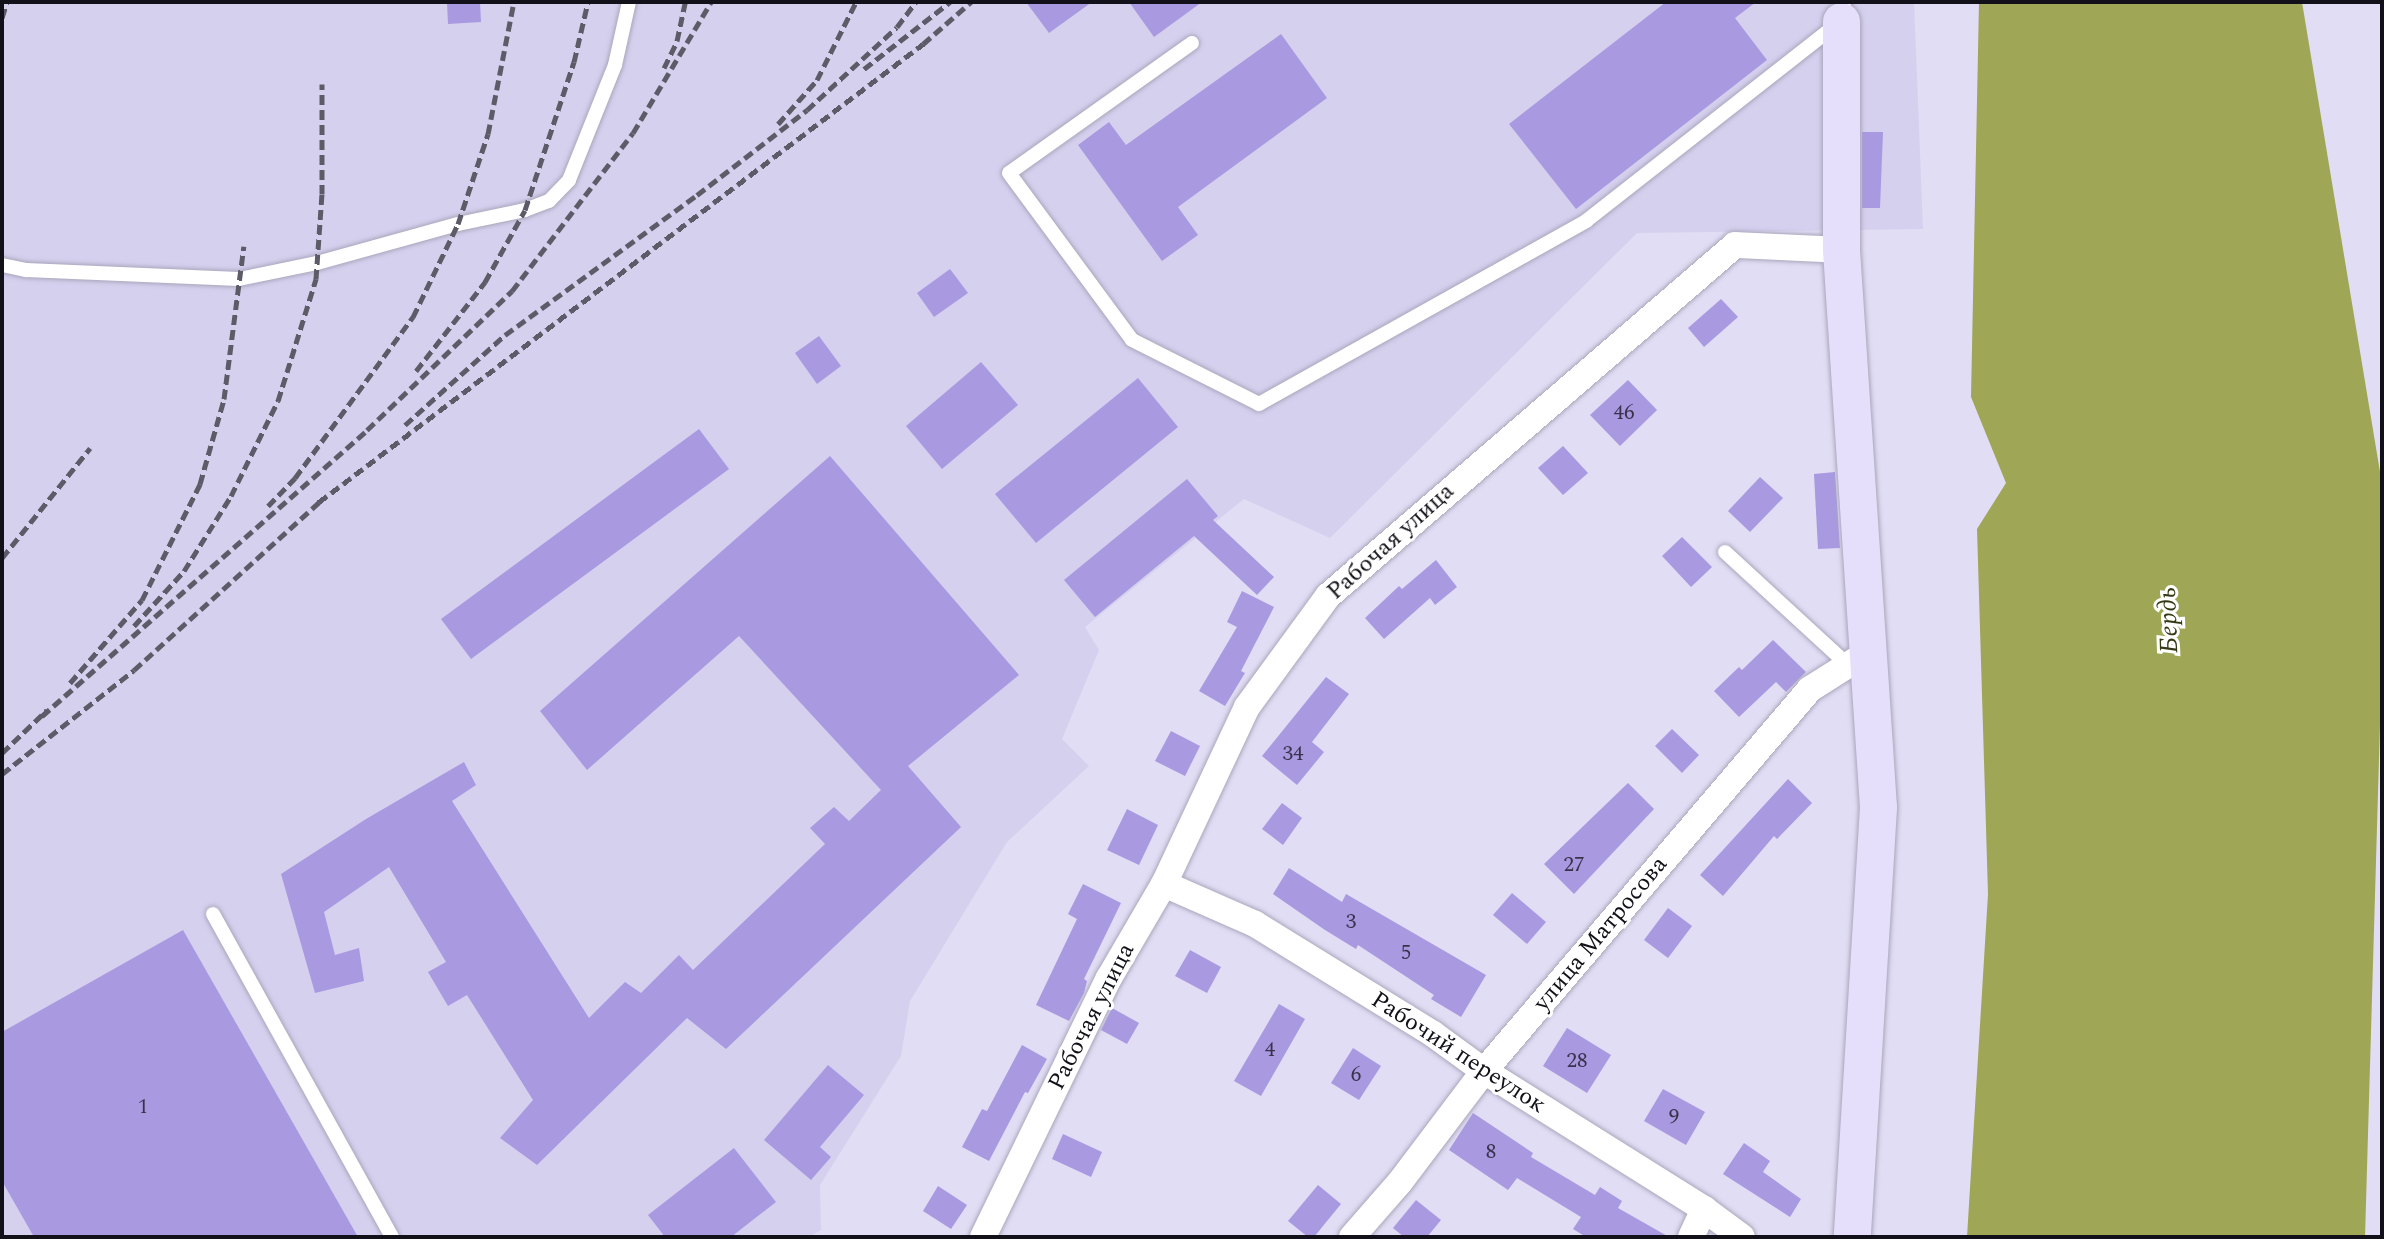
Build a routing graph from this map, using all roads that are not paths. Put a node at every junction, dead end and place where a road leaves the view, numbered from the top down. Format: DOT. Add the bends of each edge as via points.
graph roads {
  1 [pos="629,2"];
  2 [pos="1842,11"];
  3 [pos="1192,43"];
  4 [pos="1841,250"];
  5 [pos="2,265"];
  6 [pos="1725,552"];
  7 [pos="1859,658"];
  8 [pos="1164,884"];
  9 [pos="213,914"];
  10 [pos="1484,1071"];
  11 [pos="1704,1209"];
  12 [pos="391,1237"];
  13 [pos="983,1237"];
  14 [pos="1352,1237"];
  15 [pos="1691,1237"];
  16 [pos="1742,1237"];
  17 [pos="1852,1237"];
  1 -- 5 [label="lane" via="615,65 569,180 549,201 317,263 239,279 26,270"];
  2 -- 3 [label="lane" via="1586,221 1259,404 1132,340 1009,173"];
  2 -- 4 [label="street"];
  4 -- 7 [label="street"];
  4 -- 8 [label="street, Рабочая улица" via="1735,245 1328,596 1247,707"];
  6 -- 7 [label="lane"];
  7 -- 10 [label="street, улица Матросова" via="1810,689"];
  7 -- 17 [label="street" via="1878,807"];
  8 -- 10 [label="street, Рабочий переулок" via="1255,924 1433,1034"];
  8 -- 13 [label="street, Рабочая улица" via="1109,978"];
  9 -- 12 [label="lane"];
  10 -- 11 [label="street, Рабочий переулок"];
  10 -- 14 [label="street, улица Матросова"];
  11 -- 15 [label="street"];
  11 -- 16 [label="street, Рабочий переулок"];
}
